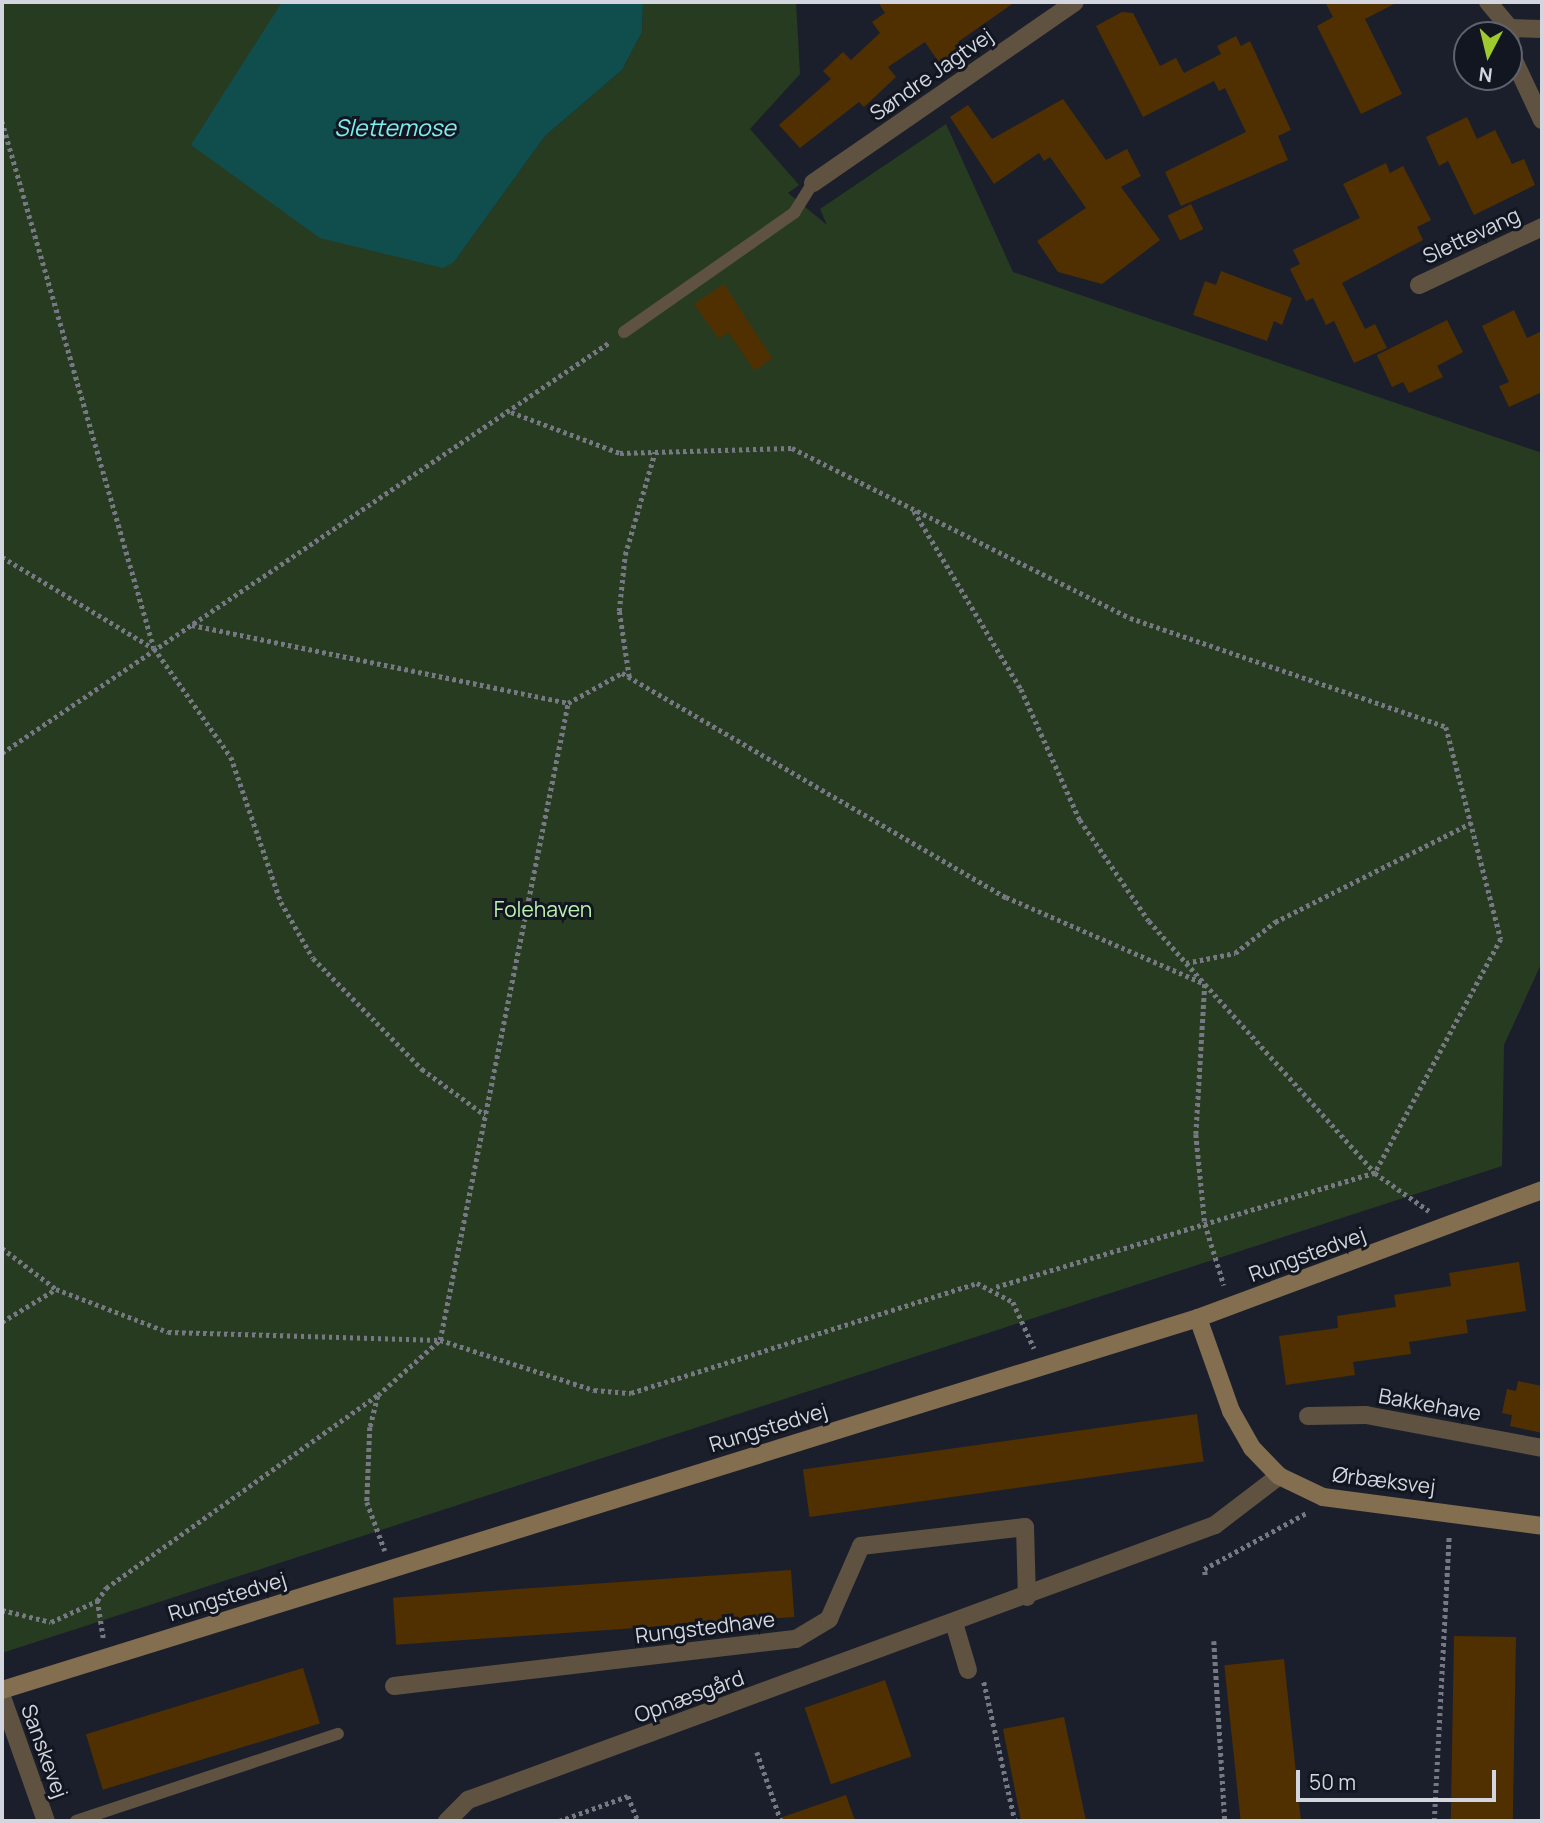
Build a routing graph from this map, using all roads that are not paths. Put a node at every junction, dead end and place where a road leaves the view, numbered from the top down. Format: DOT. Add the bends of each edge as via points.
graph roads {
  1 [pos="1075,2"];
  2 [pos="1488,2"];
  3 [pos="1504,21"];
  4 [pos="1523,28"];
  5 [pos="1542,29"];
  6 [pos="1523,80"];
  7 [pos="1542,120"];
  8 [pos="813,183"];
  9 [pos="1542,227"];
  10 [pos="1419,285"];
  11 [pos="624,332"];
  12 [pos="1542,1190"];
  13 [pos="1198,1318"];
  14 [pos="1308,1416"];
  15 [pos="1542,1448"];
  16 [pos="1279,1476"];
  17 [pos="1542,1526"];
  18 [pos="1027,1597"];
  19 [pos="954,1623"];
  20 [pos="974,1668"];
  21 [pos="394,1686"];
  22 [pos="2,1690"];
  23 [pos="2,1697"];
  24 [pos="338,1734"];
  25 [pos="46,1821"];
  26 [pos="76,1821"];
  27 [pos="447,1821"];
  1 -- 8 [label="street, Søndre Jagtvej"];
  2 -- 3 [label="street"];
  4 -- 5 [label="street"];
  6 -- 7 [label="street"];
  8 -- 11 [label="lane" via="794,213"];
  9 -- 10 [label="street, Slettevang"];
  12 -- 13 [label="main road, Rungstedvej"];
  13 -- 16 [label="main road, Ørbæksvej" via="1231,1411 1252,1448"];
  13 -- 22 [label="main road, Rungstedvej"];
  14 -- 15 [label="street, Bakkehave" via="1366,1415"];
  16 -- 17 [label="main road, Ørbæksvej" via="1323,1497"];
  16 -- 18 [label="street, Opnæsgård" via="1215,1525"];
  18 -- 19 [label="street, Opnæsgård"];
  18 -- 21 [label="street, Rungstedhave" via="1025,1527 861,1546 829,1619 796,1639"];
  19 -- 20 [label="street"];
  19 -- 27 [label="street, Opnæsgård" via="468,1800"];
  23 -- 25 [label="street, Sanskevej"];
  24 -- 26 [label="lane"];
}
